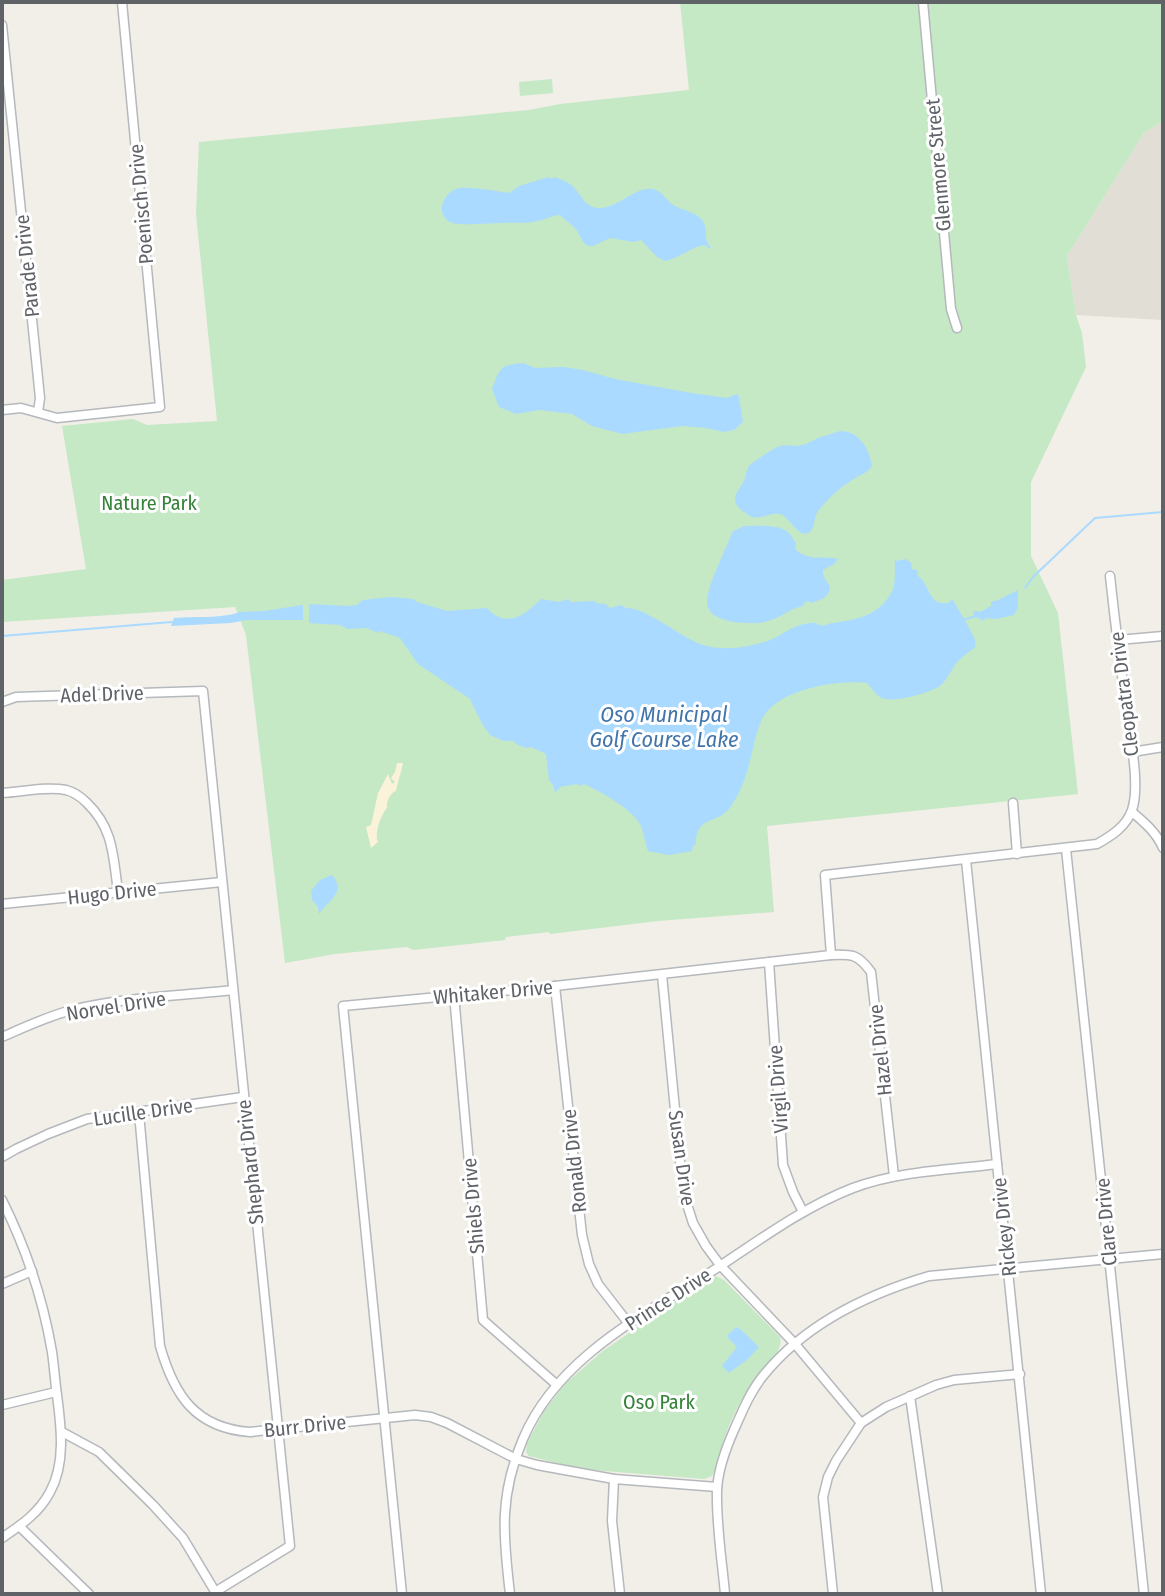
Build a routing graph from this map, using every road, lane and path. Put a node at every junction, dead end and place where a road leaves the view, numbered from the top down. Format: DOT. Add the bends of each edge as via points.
graph roads {
  1 [pos="122,2"];
  2 [pos="923,2"];
  3 [pos="2,25"];
  4 [pos="957,328"];
  5 [pos="2,410"];
  6 [pos="38,412"];
  7 [pos="1110,576"];
  8 [pos="1163,636"];
  9 [pos="1118,640"];
  10 [pos="203,691"];
  11 [pos="2,702"];
  12 [pos="1163,747"];
  13 [pos="1132,752"];
  14 [pos="2,793"];
  15 [pos="1013,803"];
  16 [pos="1132,812"];
  17 [pos="1163,848"];
  18 [pos="1066,849"];
  19 [pos="1017,854"];
  20 [pos="966,860"];
  21 [pos="222,882"];
  22 [pos="118,891"];
  23 [pos="2,904"];
  24 [pos="831,955"];
  25 [pos="769,962"];
  26 [pos="662,975"];
  27 [pos="555,986"];
  28 [pos="233,990"];
  29 [pos="454,995"];
  30 [pos="2,1037"];
  31 [pos="243,1097"];
  32 [pos="139,1113"];
  33 [pos="2,1157"];
  34 [pos="997,1164"];
  35 [pos="894,1176"];
  36 [pos="2,1200"];
  37 [pos="803,1212"];
  38 [pos="1163,1254"];
  39 [pos="1109,1260"];
  40 [pos="720,1265"];
  41 [pos="1007,1270"];
  42 [pos="32,1271"];
  43 [pos="2,1284"];
  44 [pos="629,1324"];
  45 [pos="795,1344"];
  46 [pos="1020,1374"];
  47 [pos="557,1385"];
  48 [pos="56,1392"];
  49 [pos="910,1396"];
  50 [pos="2,1405"];
  51 [pos="384,1417"];
  52 [pos="861,1423"];
  53 [pos="278,1430"];
  54 [pos="62,1432"];
  55 [pos="516,1459"];
  56 [pos="614,1479"];
  57 [pos="717,1487"];
  58 [pos="19,1526"];
  59 [pos="2,1538"];
  60 [pos="216,1593"];
  61 [pos="89,1594"];
  62 [pos="402,1594"];
  63 [pos="510,1594"];
  64 [pos="620,1594"];
  65 [pos="725,1594"];
  66 [pos="833,1594"];
  67 [pos="938,1594"];
  68 [pos="1041,1594"];
  69 [pos="1144,1594"];
  1 -- 6 [label="street, Poenisch Drive" via="160,407 57,418"];
  2 -- 4 [label="street, Glenmore Street"];
  3 -- 6 [label="street, Parade Drive"];
  5 -- 6 [label="street"];
  7 -- 9 [label="street, Cleopatra Drive"];
  8 -- 9 [label="street"];
  9 -- 13 [label="street, Cleopatra Drive"];
  10 -- 11 [label="street, Adel Drive" via="16,697"];
  10 -- 21 [label="street, Shephard Drive"];
  12 -- 13 [label="street"];
  13 -- 16 [label="street, Cleopatra Drive"];
  14 -- 22 [label="street" via="69,790 83,799 107,829"];
  15 -- 19 [label="street"];
  16 -- 17 [label="street"];
  16 -- 18 [label="street" via="1114,835"];
  18 -- 19 [label="street"];
  18 -- 39 [label="street, Clare Drive"];
  19 -- 20 [label="street"];
  20 -- 24 [label="street" via="825,875"];
  20 -- 34 [label="street, Rickey Drive"];
  21 -- 22 [label="street, Hugo Drive"];
  21 -- 28 [label="street, Shephard Drive"];
  22 -- 23 [label="street, Hugo Drive"];
  24 -- 25 [label="street, Whitaker Drive"];
  24 -- 35 [label="street, Hazel Drive" via="851,954 871,972"];
  25 -- 26 [label="street, Whitaker Drive"];
  25 -- 37 [label="street, Virgil Drive" via="783,1165"];
  26 -- 27 [label="street, Whitaker Drive"];
  26 -- 40 [label="street, Susan Drive" via="683,1192 693,1223"];
  27 -- 29 [label="street, Whitaker Drive"];
  27 -- 44 [label="street, Ronald Drive" via="582,1235 598,1284"];
  28 -- 30 [label="street, Norvel Drive" via="71,1010"];
  28 -- 31 [label="street, Shephard Drive"];
  29 -- 47 [label="street, Shiels Drive" via="483,1320"];
  29 -- 51 [label="street, Whitaker Drive" via="343,1006"];
  31 -- 32 [label="street, Lucille Drive"];
  31 -- 53 [label="street, Shephard Drive"];
  32 -- 33 [label="street, Lucille Drive" via="87,1119"];
  32 -- 53 [label="street, Burr Drive" via="160,1346 168,1374 186,1403 219,1427"];
  34 -- 35 [label="street, Prince Drive"];
  34 -- 41 [label="street, Rickey Drive"];
  35 -- 37 [label="street, Prince Drive"];
  36 -- 42 [label="street"];
  37 -- 40 [label="street, Prince Drive"];
  38 -- 39 [label="street"];
  39 -- 41 [label="street"];
  39 -- 69 [label="street, Clare Drive"];
  40 -- 44 [label="street, Prince Drive"];
  40 -- 45 [label="street, Susan Drive"];
  41 -- 45 [label="street" via="929,1276 898,1285 865,1298"];
  41 -- 46 [label="street, Rickey Drive"];
  42 -- 43 [label="street"];
  42 -- 48 [label="street" via="53,1354"];
  44 -- 47 [label="street, Prince Drive"];
  45 -- 52 [label="street, Susan Drive"];
  45 -- 57 [label="street" via="762,1377 742,1411"];
  46 -- 49 [label="street" via="954,1380"];
  46 -- 68 [label="street, Rickey Drive"];
  47 -- 55 [label="street, Prince Drive" via="533,1419"];
  48 -- 50 [label="street"];
  48 -- 54 [label="street"];
  49 -- 52 [label="street"];
  49 -- 67 [label="street"];
  51 -- 53 [label="street, Burr Drive"];
  51 -- 55 [label="street, Burr Drive" via="431,1417"];
  51 -- 62 [label="street, Whitaker Drive"];
  52 -- 66 [label="street" via="836,1461 823,1497"];
  53 -- 60 [label="street, Shephard Drive" via="290,1546"];
  54 -- 58 [label="street" via="51,1490 36,1513"];
  54 -- 60 [label="street" via="99,1452 153,1505 183,1538"];
  55 -- 56 [label="street, Burr Drive"];
  55 -- 63 [label="street, Prince Drive" via="504,1513"];
  56 -- 57 [label="street, Burr Drive"];
  56 -- 64 [label="street" via="612,1521"];
  57 -- 65 [label="street"];
  58 -- 59 [label="street"];
  58 -- 61 [label="street"];
}
